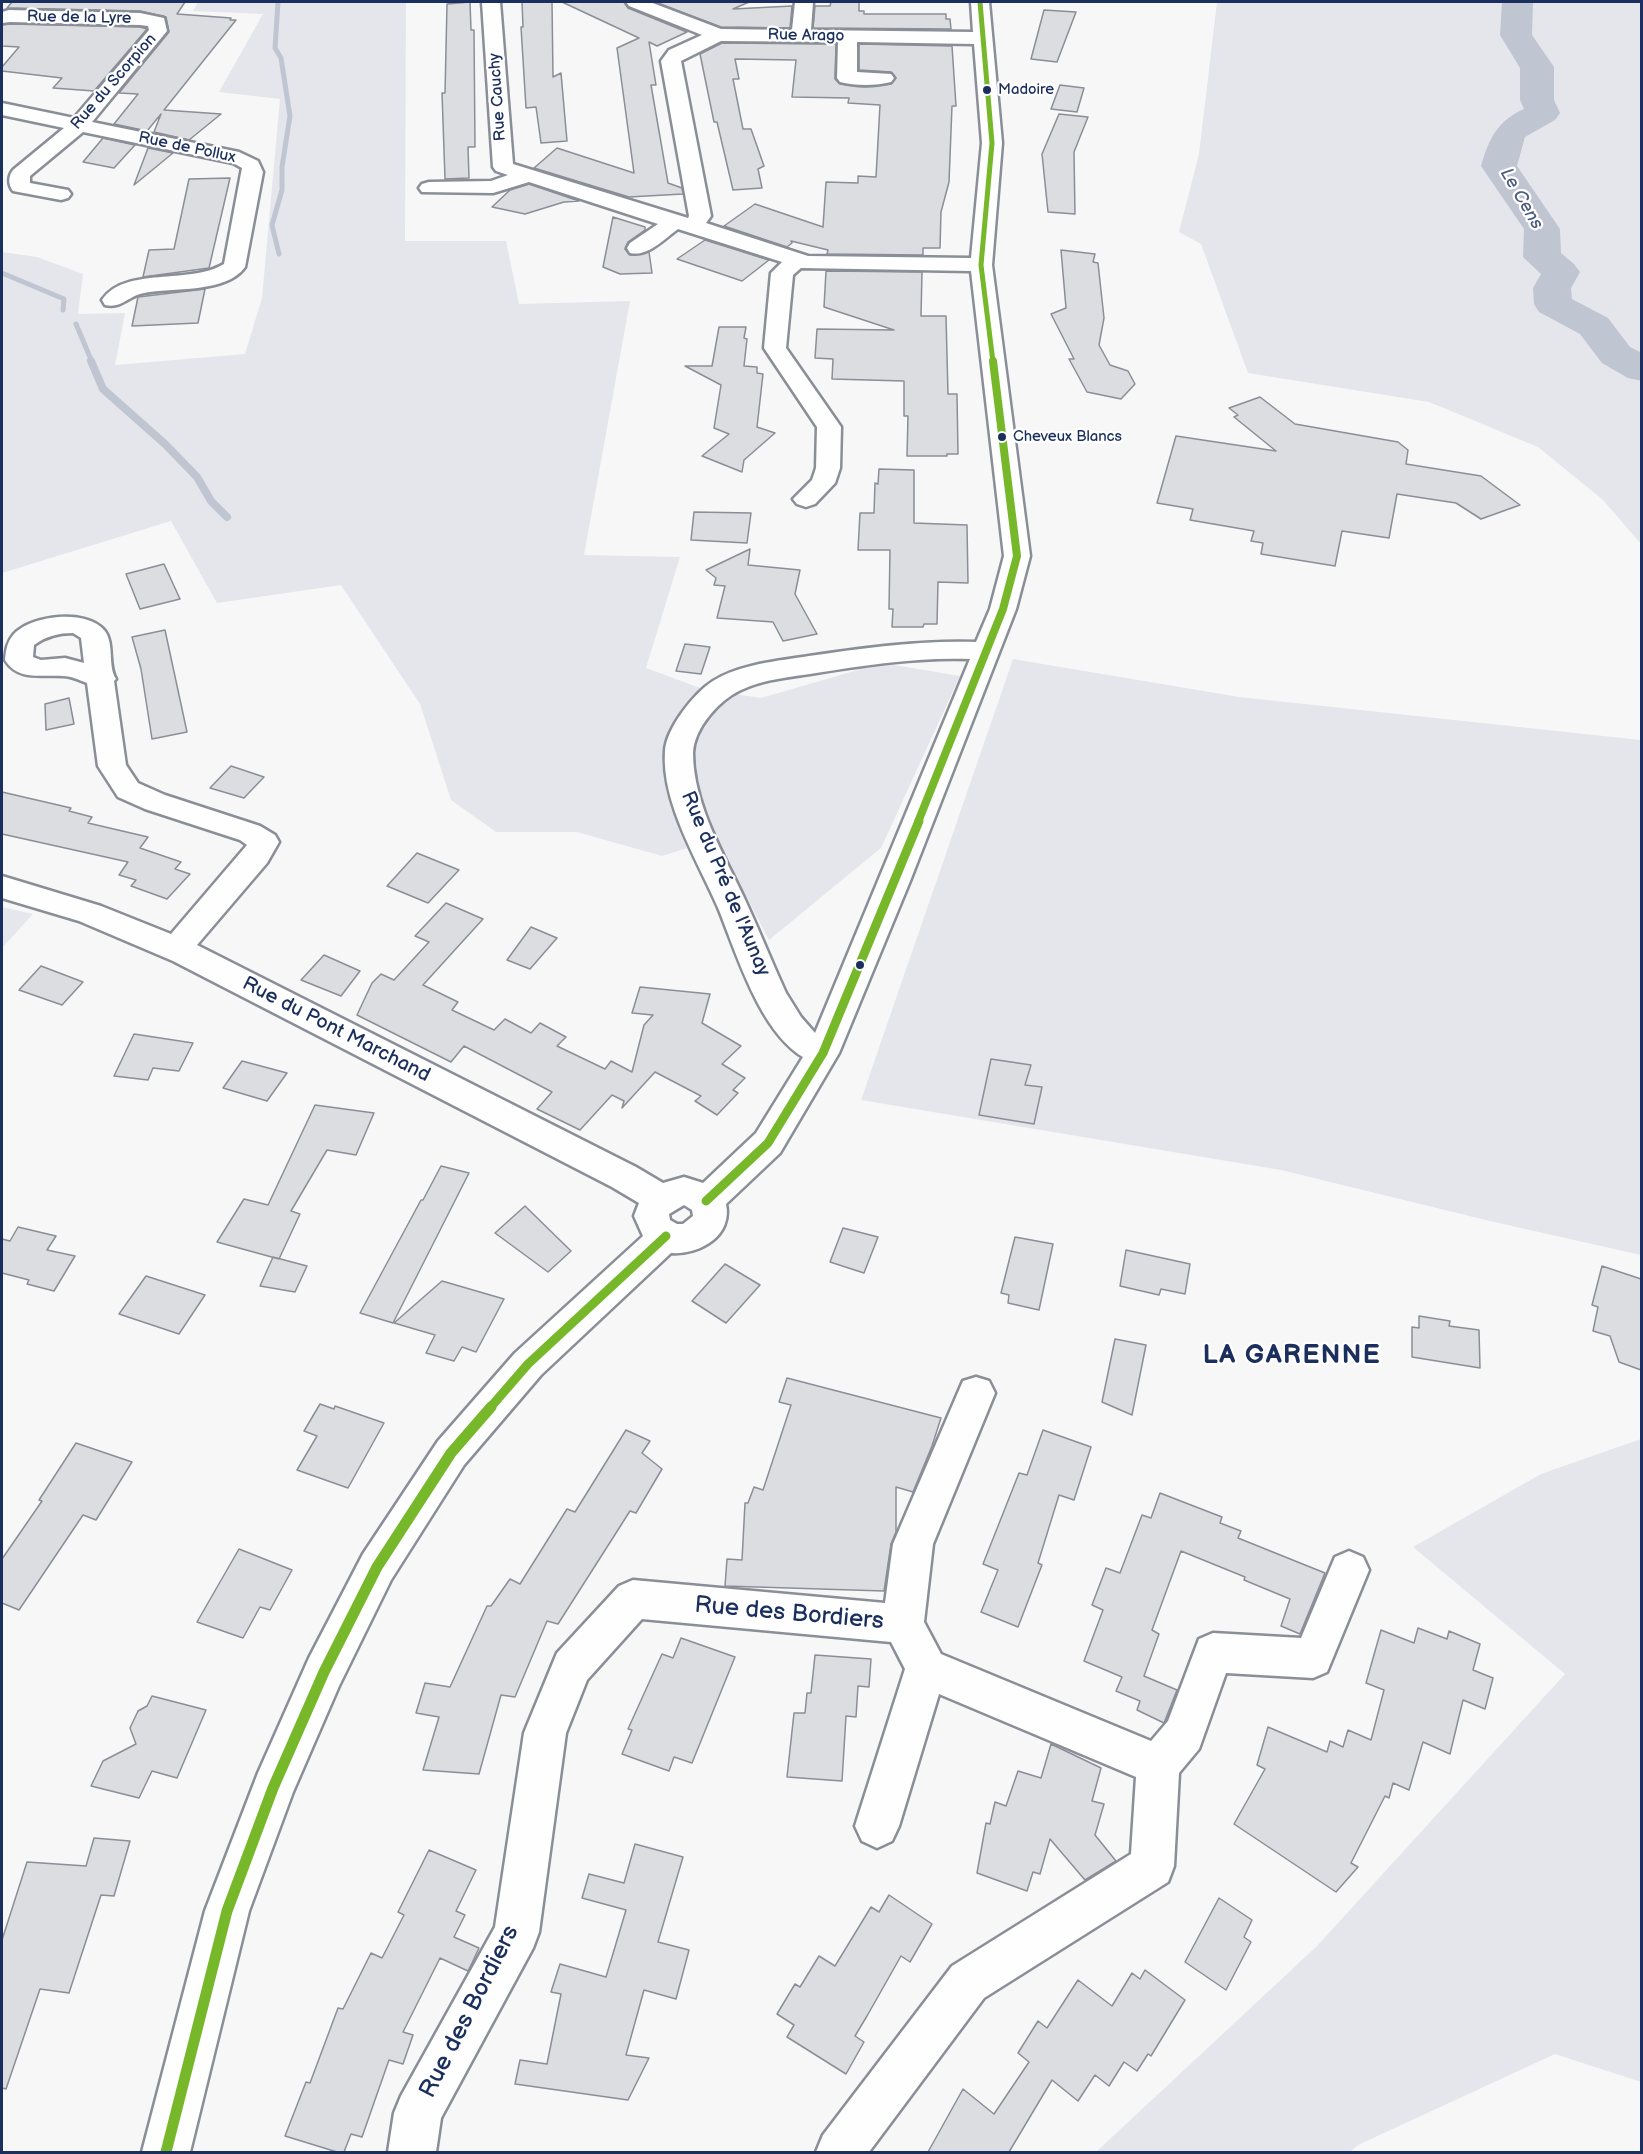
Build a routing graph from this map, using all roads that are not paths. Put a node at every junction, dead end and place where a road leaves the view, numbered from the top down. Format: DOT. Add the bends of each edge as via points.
graph roads {
  1 [pos="491,2"];
  2 [pos="636,2"];
  3 [pos="804,2"];
  4 [pos="980,2"];
  5 [pos="2,18"];
  6 [pos="158,22"];
  7 [pos="718,36"];
  8 [pos="801,36"];
  9 [pos="848,37"];
  10 [pos="984,38"];
  11 [pos="885,78"];
  12 [pos="2,109"];
  13 [pos="79,125"];
  14 [pos="528,176"];
  15 [pos="429,188"];
  16 [pos="61,194"];
  17 [pos="684,224"];
  18 [pos="638,248"];
  19 [pos="797,260"];
  20 [pos="981,265"];
  21 [pos="113,300"];
  22 [pos="806,499"];
  23 [pos="986,651"];
  24 [pos="102,679"];
  25 [pos="2,887"];
  26 [pos="175,950"];
  27 [pos="823,1053"];
  28 [pos="663,1218"];
  29 [pos="976,1394"];
  30 [pos="1349,1570"];
  31 [pos="903,1624"];
  32 [pos="926,1668"];
  33 [pos="1158,1765"];
  34 [pos="877,1826"];
  35 [pos="166,2152"];
  36 [pos="412,2152"];
  37 [pos="840,2152"];
  1 -- 14 [label="street, Rue Cauchy" via="503,167"];
  2 -- 7 [label="street, Rue Arago"];
  3 -- 8 [label="street"];
  4 -- 10 [label="street"];
  5 -- 6 [label="street, Rue de la Lyre"];
  6 -- 13 [label="street, Rue du Scorpion" via="158,31"];
  7 -- 8 [label="street, Rue Arago"];
  7 -- 17 [label="street" via="676,54 671,61 700,216"];
  8 -- 9 [label="street, Rue Arago"];
  9 -- 10 [label="street, Rue Arago"];
  9 -- 11 [label="street" via="847,78"];
  10 -- 20 [label="street" via="992,143"];
  12 -- 13 [label="street, Rue de Pollux"];
  13 -- 16 [label="street, Rue du Scorpion" via="20,174 20,187"];
  13 -- 21 [label="street, Rue de Pollux" via="239,158 253,172 234,267 226,274 208,279 129,290"];
  14 -- 15 [label="street" via="493,186"];
  14 -- 17 [label="street, Rue Cauchy"];
  17 -- 18 [label="street"];
  17 -- 19 [label="street, Rue Cauchy"];
  19 -- 20 [label="street, Rue Cauchy"];
  19 -- 22 [label="street" via="782,273 775,348 829,427 823,483"];
  20 -- 23 [label="street" via="1017,556 1003,609"];
  23 -- 27 [label="street"];
  23 -- 27 [label="street, Rue du Pré de l'Aunay" via="870,655 768,671 722,688 694,716 679,748 680,774 694,816 764,980 787,1022 801,1039"];
  24 -- 26 [label="street" via="112,766 128,790 250,832 264,843"];
  25 -- 26 [label="street, Rue du Pont Marchand" via="122,926"];
  26 -- 28 [label="street, Rue du Pont Marchand" via="624,1177"];
  27 -- 28 [label="street" via="768,1143 706,1201 711,1214 705,1228 683,1239"];
  28 -- 35 [label="street" via="451,1453 377,1567 324,1672 273,1788 227,1911"];
  29 -- 31 [label="street" via="913,1544"];
  30 -- 33 [label="street" via="1313,1658 1213,1653 1184,1734"];
  31 -- 32 [label="street, Rue des Bordiers"];
  31 -- 36 [label="street, Rue des Bordiers" via="633,1599 572,1667 545,1733 517,1932 418,2114"];
  32 -- 33 [label="street"];
  32 -- 34 [label="street"];
  33 -- 37 [label="street" via="1152,1866 968,1982"];
}
